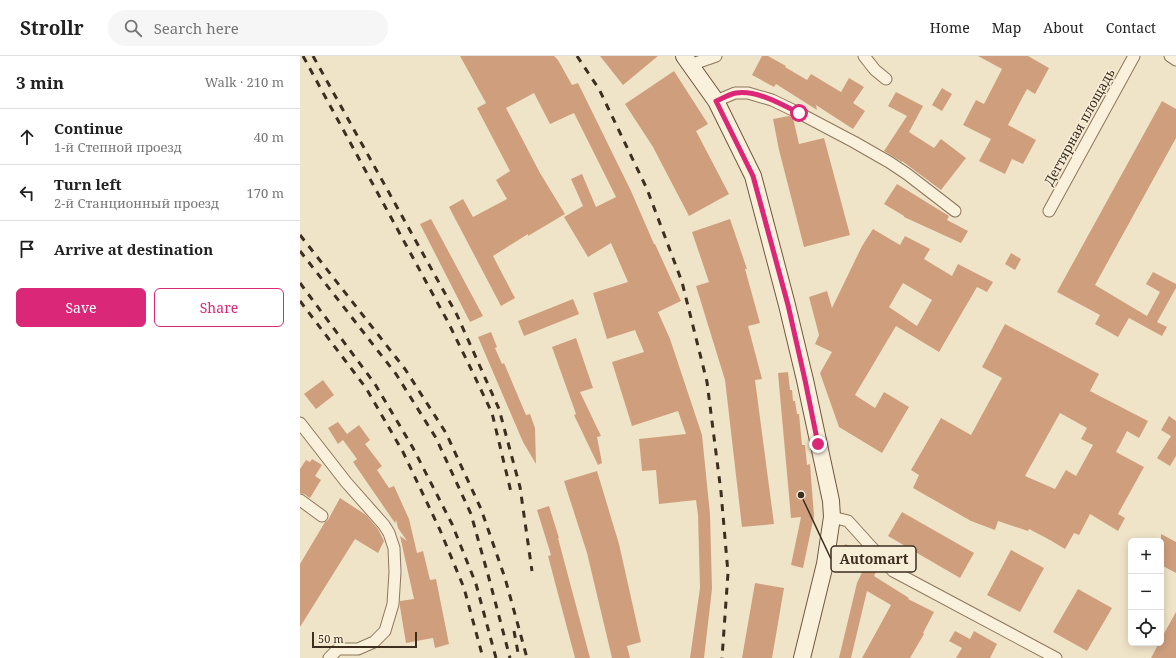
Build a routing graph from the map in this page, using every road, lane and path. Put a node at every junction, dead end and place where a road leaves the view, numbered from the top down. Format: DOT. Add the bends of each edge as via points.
graph roads {
  1 [pos="716,56"];
  2 [pos="864,56"];
  3 [pos="1134,56"];
  4 [pos="1170,56"];
  5 [pos="688,59"];
  6 [pos="1176,60"];
  7 [pos="886,79"];
  8 [pos="716,101"];
  9 [pos="955,211"];
  10 [pos="1049,211"];
  11 [pos="300,424"];
  12 [pos="300,500"];
  13 [pos="322,516"];
  14 [pos="832,517"];
  15 [pos="329,658"];
  16 [pos="802,658"];
  17 [pos="1056,658"];
  1 -- 5 [label="street"];
  2 -- 7 [label="street"];
  3 -- 10 [label="street, Дегтярная площадь"];
  4 -- 6 [label="street"];
  5 -- 8 [label="main road"];
  8 -- 9 [label="street" via="735,93 748,93 778,103 889,162"];
  8 -- 14 [label="main road" via="753,176 788,305 831,501"];
  11 -- 15 [label="street" via="384,525 394,548 393,604 385,631 374,642 358,649 338,649"];
  12 -- 13 [label="street"];
  14 -- 16 [label="main road" via="825,564"];
  14 -- 17 [label="street" via="848,521 893,571"];
}
